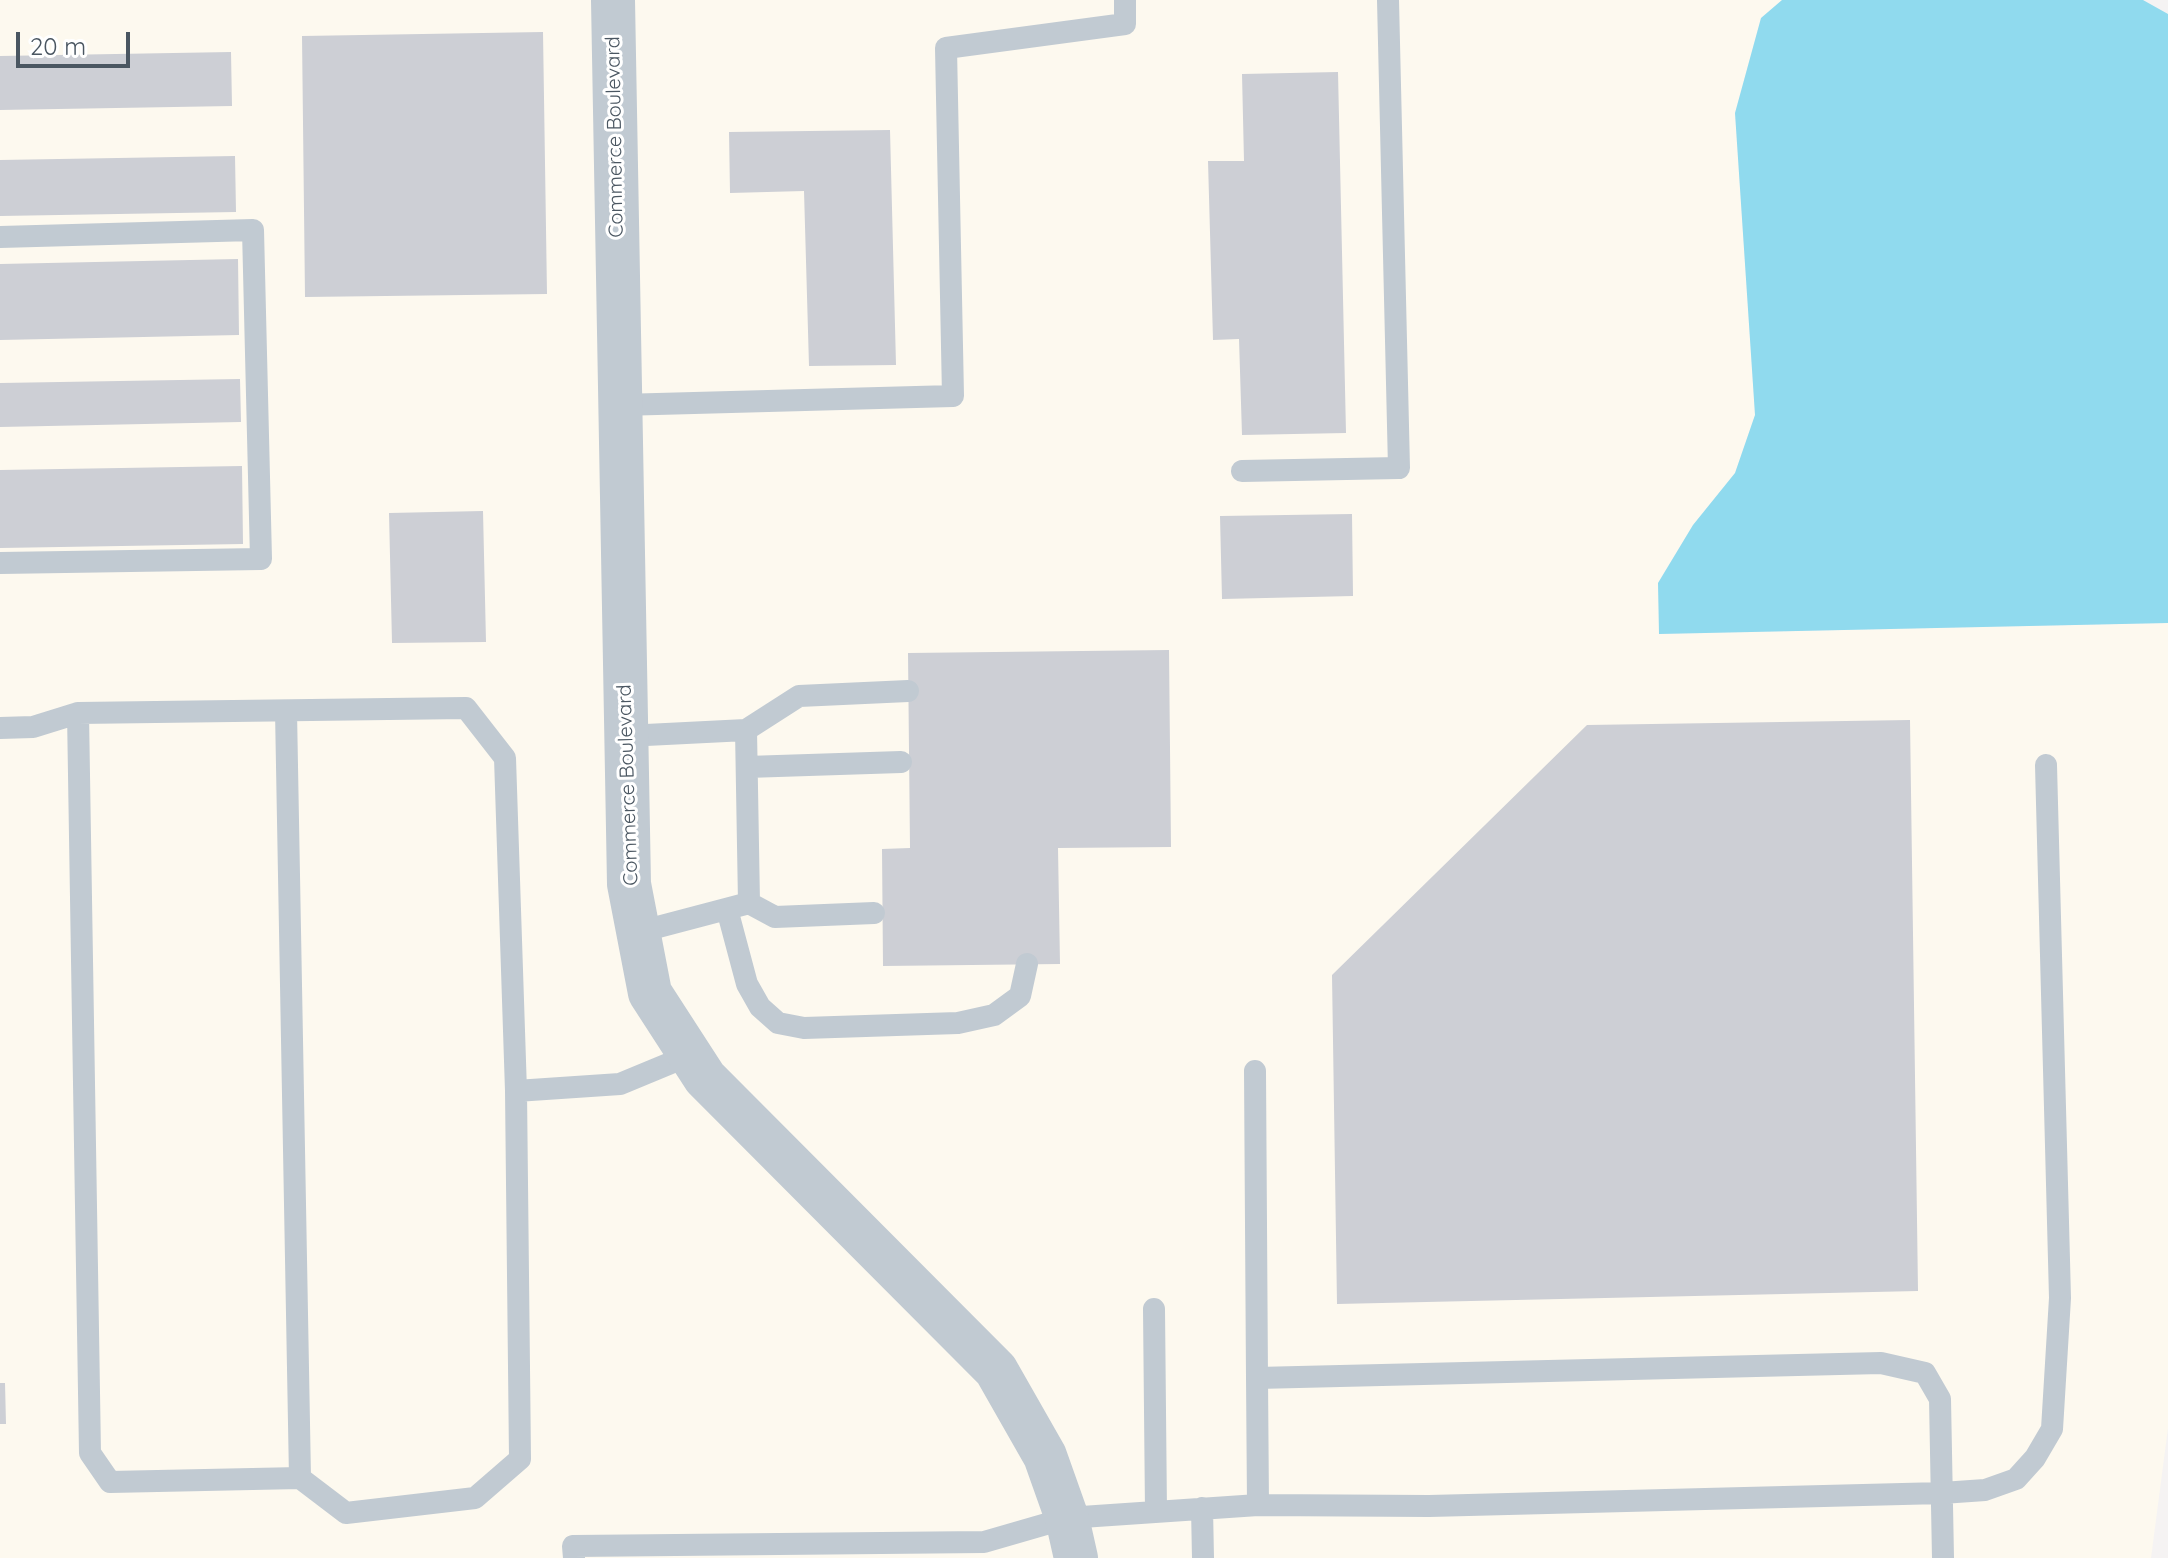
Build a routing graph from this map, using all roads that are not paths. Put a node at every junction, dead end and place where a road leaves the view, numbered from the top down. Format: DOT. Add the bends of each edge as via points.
graph roads {
  1 [pos="613,0"];
  2 [pos="1125,0"];
  3 [pos="1388,0"];
  4 [pos="0,237"];
  5 [pos="620,405"];
  6 [pos="1242,471"];
  7 [pos="0,563"];
  8 [pos="908,691"];
  9 [pos="286,711"];
  10 [pos="78,713"];
  11 [pos="0,728"];
  12 [pos="746,730"];
  13 [pos="626,736"];
  14 [pos="901,762"];
  15 [pos="2046,765"];
  16 [pos="747,767"];
  17 [pos="749,903"];
  18 [pos="727,909"];
  19 [pos="874,913"];
  20 [pos="639,932"];
  21 [pos="1027,964"];
  22 [pos="690,1055"];
  23 [pos="1255,1071"];
  24 [pos="516,1091"];
  25 [pos="1154,1309"];
  26 [pos="1257,1378"];
  27 [pos="300,1478"];
  28 [pos="1942,1493"];
  29 [pos="1258,1505"];
  30 [pos="1202,1508"];
  31 [pos="1156,1512"];
  32 [pos="1072,1538"];
  33 [pos="985,1550"];
  34 [pos="773,1551"];
  35 [pos="574,1558"];
  36 [pos="1203,1558"];
  37 [pos="1943,1558"];
  1 -- 5 [label="street, Commerce Boulevard"];
  2 -- 5 [label="lane" via="1125,24 946,48 953,396"];
  3 -- 6 [label="lane" via="1399,468"];
  4 -- 7 [label="lane" via="253,230 261,559"];
  5 -- 13 [label="street, Commerce Boulevard"];
  8 -- 12 [label="lane" via="799,696"];
  9 -- 10 [label="lane"];
  9 -- 24 [label="lane" via="466,708 505,758"];
  9 -- 27 [label="lane"];
  10 -- 11 [label="lane" via="33,727"];
  10 -- 27 [label="lane" via="90,1453 110,1482"];
  12 -- 13 [label="lane"];
  12 -- 16 [label="lane"];
  13 -- 20 [label="street, Commerce Boulevard" via="629,884"];
  14 -- 16 [label="lane"];
  15 -- 28 [label="lane" via="2060,1298 2052,1429 2016,1479 1985,1490"];
  16 -- 17 [label="lane"];
  17 -- 18 [label="lane"];
  17 -- 19 [label="lane" via="775,917"];
  18 -- 20 [label="lane"];
  18 -- 21 [label="lane" via="747,984 760,1007 778,1023 804,1028 958,1023 994,1015 1020,996"];
  20 -- 22 [label="street, Commerce Boulevard" via="650,993"];
  22 -- 24 [label="lane" via="620,1084"];
  22 -- 32 [label="street, Commerce Boulevard" via="705,1078 996,1370 1045,1456"];
  23 -- 26 [label="lane"];
  24 -- 27 [label="lane" via="520,1459 475,1498 346,1513"];
  25 -- 31 [label="lane"];
  26 -- 28 [label="lane" via="1881,1363 1925,1373 1940,1399"];
  26 -- 29 [label="lane"];
  28 -- 29 [label="lane"];
  28 -- 37 [label="lane"];
  29 -- 30 [label="lane"];
  30 -- 31 [label="lane"];
  30 -- 36 [label="lane"];
  31 -- 32 [label="lane"];
  32 -- 33 [label="lane"];
  33 -- 34 [label="lane"];
  34 -- 35 [label="lane" via="573,1546"];
}
